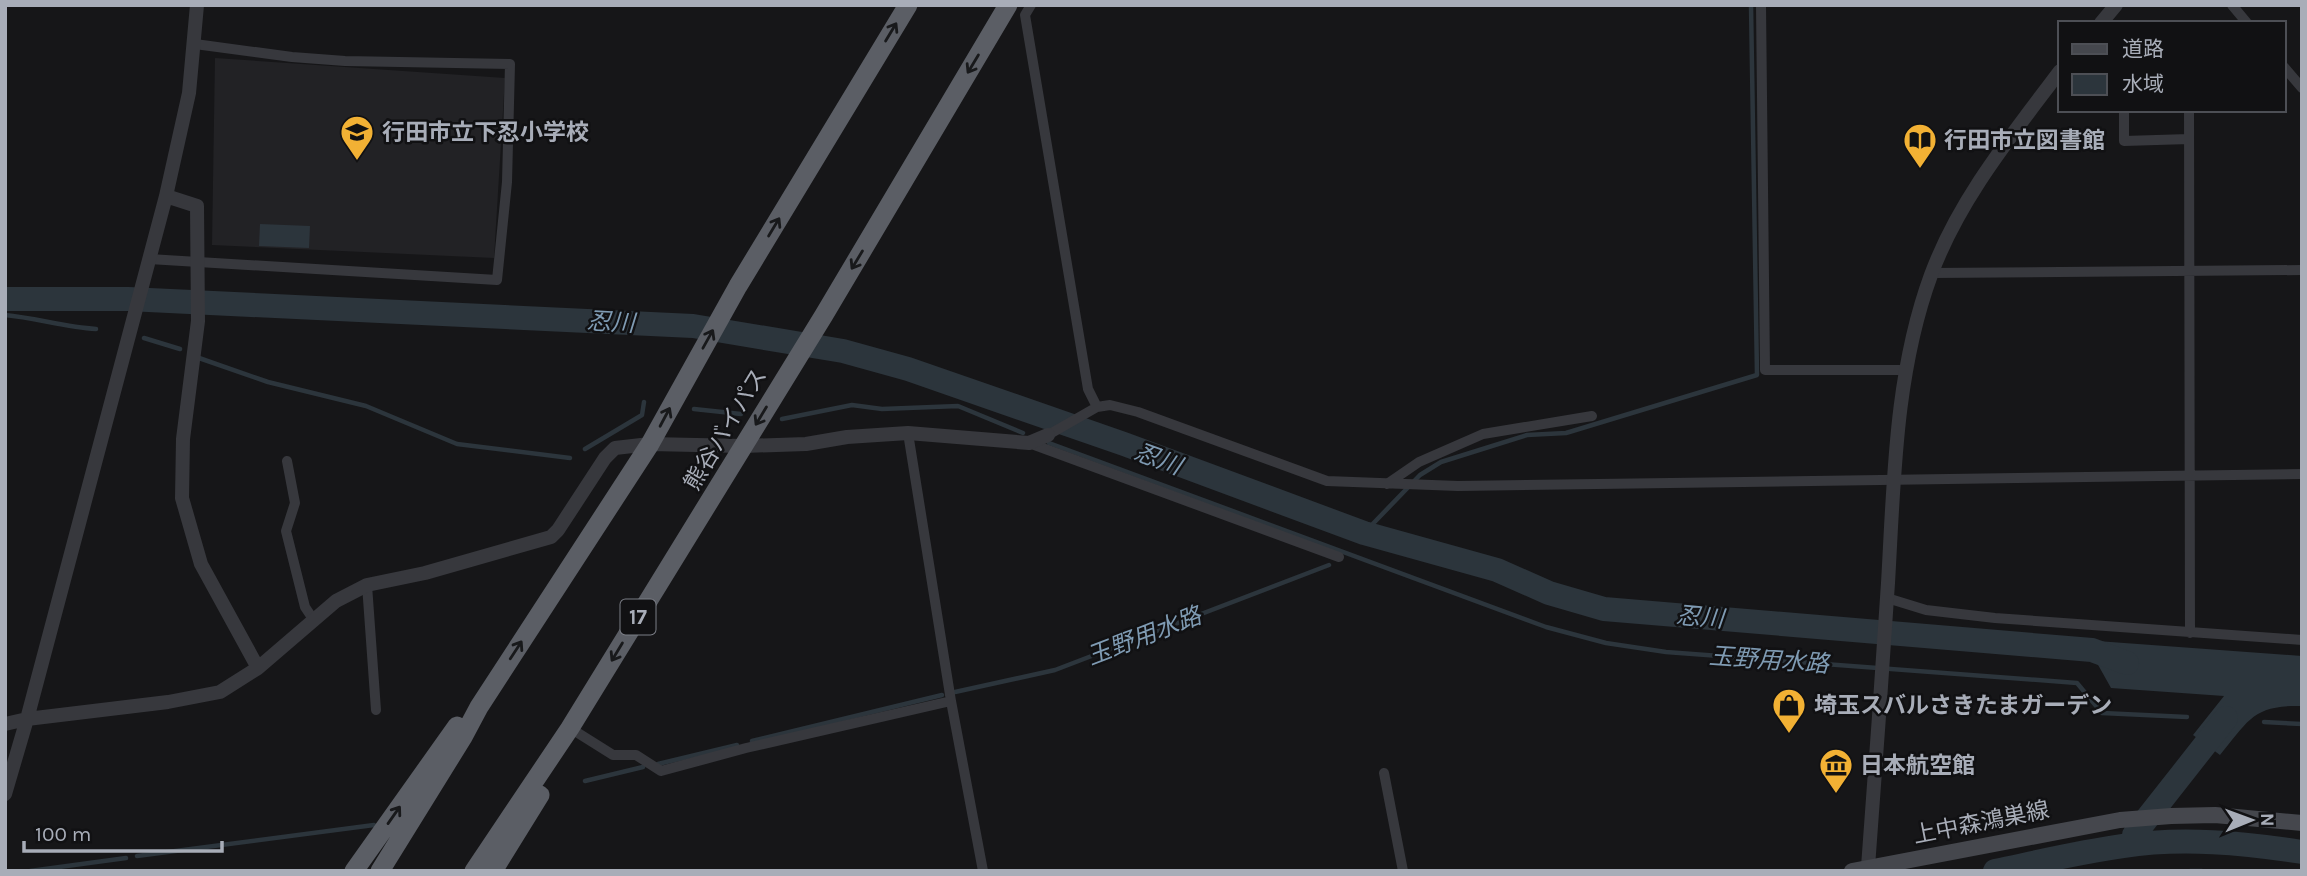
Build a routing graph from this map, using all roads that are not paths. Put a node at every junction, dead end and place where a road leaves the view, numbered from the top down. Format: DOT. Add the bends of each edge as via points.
graph roads {
  1 [pos="197,5"];
  2 [pos="908,5"];
  3 [pos="1008,5"];
  4 [pos="1031,5"];
  5 [pos="1761,5"];
  6 [pos="2116,5"];
  7 [pos="2232,5"];
  8 [pos="2103,21"];
  9 [pos="2245,21"];
  10 [pos="195,44"];
  11 [pos="2286,69"];
  12 [pos="2058,74"];
  13 [pos="2302,88"];
  14 [pos="2124,112"];
  15 [pos="2189,112"];
  16 [pos="2189,139"];
  17 [pos="166,196"];
  18 [pos="149,259"];
  19 [pos="197,266"];
  20 [pos="2302,270"];
  21 [pos="2189,271"];
  22 [pos="1932,273"];
  23 [pos="1906,370"];
  24 [pos="1092,409"];
  25 [pos="1592,416"];
  26 [pos="908,433"];
  27 [pos="1048,435"];
  28 [pos="1029,443"];
  29 [pos="650,444"];
  30 [pos="743,446"];
  31 [pos="287,461"];
  32 [pos="2302,474"];
  33 [pos="2190,475"];
  34 [pos="1894,481"];
  35 [pos="1388,484"];
  36 [pos="1339,557"];
  37 [pos="367,586"];
  38 [pos="1887,603"];
  39 [pos="313,619"];
  40 [pos="2190,633"];
  41 [pos="2302,640"];
  42 [pos="258,668"];
  43 [pos="951,701"];
  44 [pos="478,707"];
  45 [pos="376,710"];
  46 [pos="27,719"];
  47 [pos="5,724"];
  48 [pos="570,728"];
  49 [pos="558,748"];
  50 [pos="1384,773"];
  51 [pos="5,794"];
  52 [pos="2302,823"];
  53 [pos="1868,869"];
  54 [pos="354,871"];
  55 [pos="380,871"];
  56 [pos="474,871"];
  57 [pos="493,871"];
  58 [pos="983,871"];
  59 [pos="1403,871"];
  60 [pos="1852,871"];
  1 -- 10 [label="street"];
  29 -- 2 [label="highway, one-way" via="738,286"];
  3 -- 30 [label="highway, 熊谷バイパス / 17, one-way"];
  4 -- 24 [label="street" via="1025,15"];
  5 -- 23 [label="street" via="1765,370"];
  6 -- 8 [label="street"];
  7 -- 9 [label="street"];
  10 -- 17 [label="street"];
  10 -- 19 [label="street" via="345,61 510,64 507,182 497,280"];
  11 -- 13 [label="street"];
  12 -- 22 [label="street" via="1964,205"];
  14 -- 16 [label="street" via="2124,141"];
  15 -- 16 [label="street"];
  16 -- 21 [label="street"];
  17 -- 18 [label="street"];
  17 -- 19 [label="street" via="197,206"];
  18 -- 19 [label="street"];
  18 -- 46 [label="street"];
  19 -- 42 [label="street" via="198,321 183,439 182,498 201,565"];
  20 -- 21 [label="street"];
  21 -- 22 [label="street"];
  21 -- 33 [label="street"];
  22 -- 23 [label="street" via="1912,334"];
  23 -- 34 [label="street"];
  24 -- 27 [label="street"];
  24 -- 35 [label="street" via="1110,405 1138,412 1327,481"];
  25 -- 35 [label="street" via="1483,434 1419,462"];
  26 -- 28 [label="street"];
  26 -- 30 [label="street"];
  26 -- 43 [label="street"];
  27 -- 28 [label="street"];
  28 -- 36 [label="street"];
  29 -- 30 [label="street"];
  29 -- 37 [label="street" via="615,448 551,537"];
  44 -- 29 [label="highway, one-way"];
  30 -- 48 [label="highway, 熊谷バイパス / 17, one-way"];
  31 -- 39 [label="street" via="295,503 286,531 305,607"];
  32 -- 33 [label="street"];
  33 -- 34 [label="street"];
  33 -- 40 [label="street"];
  34 -- 35 [label="street"];
  34 -- 38 [label="street"];
  37 -- 39 [label="street"];
  37 -- 45 [label="street"];
  38 -- 40 [label="street" via="1995,618"];
  38 -- 53 [label="street"];
  39 -- 42 [label="street"];
  40 -- 41 [label="street"];
  42 -- 46 [label="street" via="220,692"];
  43 -- 48 [label="street" via="661,771 636,755 613,755"];
  43 -- 58 [label="street"];
  54 -- 44 [label="highway, one-way" via="453,730"];
  44 -- 55 [label="highway"];
  46 -- 47 [label="street"];
  46 -- 51 [label="street"];
  48 -- 49 [label="highway, 熊谷バイパス / 17"];
  49 -- 56 [label="highway, 熊谷バイパス / 17"];
  49 -- 57 [label="highway, 17" via="542,793"];
  50 -- 59 [label="street"];
  52 -- 53 [label="main road, 上中森鴻巣線" via="2247,817 2120,820"];
  53 -- 60 [label="main road, 上中森鴻巣線"];
}
